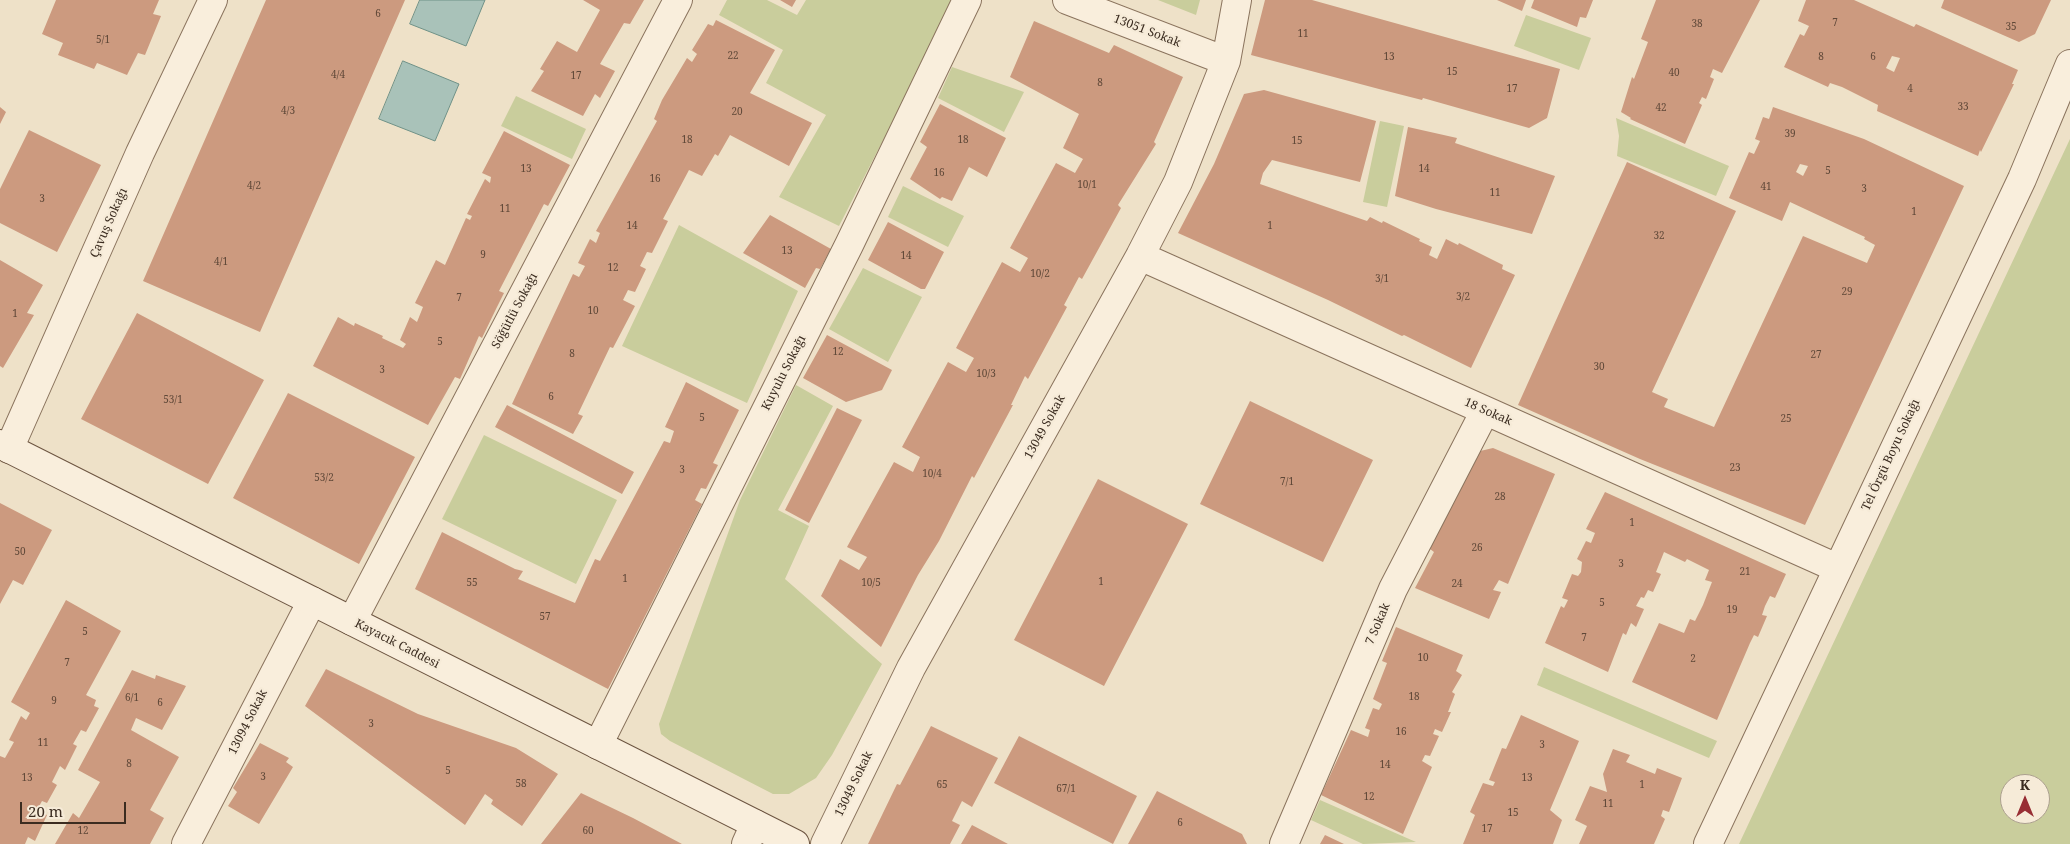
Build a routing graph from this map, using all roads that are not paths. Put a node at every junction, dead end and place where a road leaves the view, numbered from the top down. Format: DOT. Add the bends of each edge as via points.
graph roads {
  1 [pos="213,0"];
  2 [pos="678,0"];
  3 [pos="967,0"];
  4 [pos="1067,0"];
  5 [pos="1237,0"];
  6 [pos="1226,61"];
  7 [pos="2070,64"];
  8 [pos="1140,256"];
  9 [pos="1485,411"];
  10 [pos="4,446"];
  11 [pos="1837,568"];
  12 [pos="312,601"];
  13 [pos="352,621"];
  14 [pos="598,745"];
  15 [pos="751,834"];
  16 [pos="186,844"];
  17 [pos="795,844"];
  18 [pos="825,844"];
  19 [pos="1284,844"];
  20 [pos="1708,844"];
  1 -- 10 [label="street, Çavuş Sokağı"];
  2 -- 13 [label="street, Söğütlü Sokağı"];
  3 -- 14 [label="street, Kuyulu Sokağı"];
  4 -- 6 [label="street, 13051 Sokak"];
  5 -- 6 [label="street, 13049 Sokak"];
  6 -- 8 [label="street, 13049 Sokak" via="1178,182"];
  7 -- 11 [label="street, Tel Örgü Boyu Sokağı" via="2022,179"];
  8 -- 9 [label="street, 18 Sokak"];
  8 -- 18 [label="street, 13049 Sokak" via="911,668"];
  9 -- 11 [label="street, 18 Sokak"];
  9 -- 19 [label="street, 7 Sokak" via="1393,589"];
  10 -- 12 [label="street, Kayacık Caddesi"];
  11 -- 20 [label="street, Tel Örgü Boyu Sokağı"];
  12 -- 13 [label="street, Kayacık Caddesi"];
  12 -- 16 [label="street, 13094 Sokak"];
  13 -- 14 [label="street, Kayacık Caddesi"];
  14 -- 15 [label="street, Kayacık Caddesi"];
  15 -- 17 [label="street, Kayacık Caddesi"];
}
